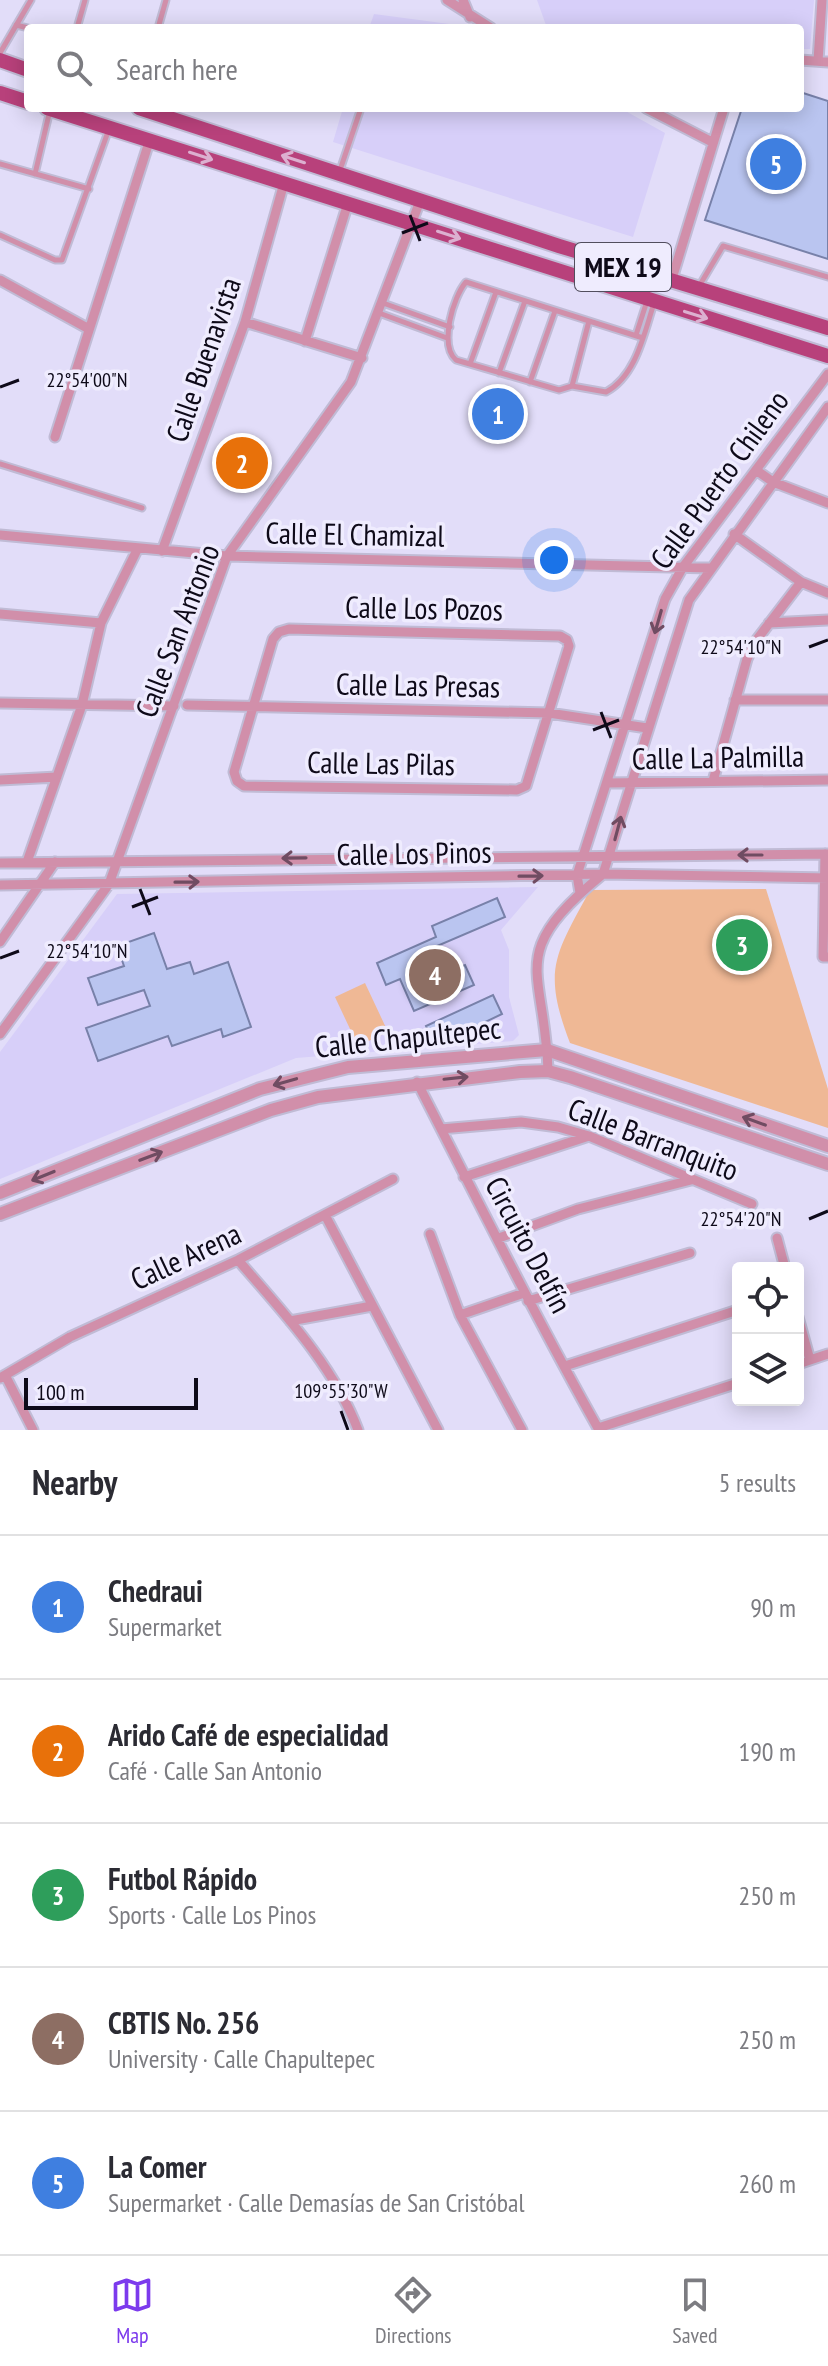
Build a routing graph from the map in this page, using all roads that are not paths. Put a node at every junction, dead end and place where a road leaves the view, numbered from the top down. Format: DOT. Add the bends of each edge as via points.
graph roads {
  1 [pos="31,0"];
  2 [pos="85,0"];
  3 [pos="166,0"];
  4 [pos="447,0"];
  5 [pos="463,0"];
  6 [pos="822,0"];
  7 [pos="470,17"];
  8 [pos="78,24"];
  9 [pos="159,24"];
  10 [pos="483,24"];
  11 [pos="16,25"];
  12 [pos="24,27"];
  13 [pos="0,53"];
  14 [pos="0,60"];
  15 [pos="823,62"];
  16 [pos="24,69"];
  17 [pos="0,93"];
  18 [pos="24,101"];
  19 [pos="47,112"];
  20 [pos="58,112"];
  21 [pos="151,112"];
  22 [pos="360,112"];
  23 [pos="654,112"];
  24 [pos="723,112"];
  25 [pos="110,128"];
  26 [pos="150,139"];
  27 [pos="712,142"];
  28 [pos="0,164"];
  29 [pos="35,174"];
  30 [pos="338,174"];
  31 [pos="284,183"];
  32 [pos="89,189"];
  33 [pos="420,201"];
  34 [pos="348,203"];
  35 [pos="412,223"];
  36 [pos="0,235"];
  37 [pos="559,246"];
  38 [pos="552,269"];
  39 [pos="828,277"];
  40 [pos="0,280"];
  41 [pos="671,282"];
  42 [pos="697,290"];
  43 [pos="496,292"];
  44 [pos="525,301"];
  45 [pos="651,301"];
  46 [pos="381,308"];
  47 [pos="555,311"];
  48 [pos="589,321"];
  49 [pos="245,322"];
  50 [pos="450,327"];
  51 [pos="828,328"];
  52 [pos="89,329"];
  53 [pos="640,337"];
  54 [pos="447,338"];
  55 [pos="305,341"];
  56 [pos="828,356"];
  57 [pos="362,358"];
  58 [pos="470,364"];
  59 [pos="499,373"];
  60 [pos="828,374"];
  61 [pos="530,382"];
  62 [pos="572,386"];
  63 [pos="828,407"];
  64 [pos="55,437"];
  65 [pos="0,464"];
  66 [pos="756,470"];
  67 [pos="773,482"];
  68 [pos="828,503"];
  69 [pos="142,508"];
  70 [pos="734,534"];
  71 [pos="0,535"];
  72 [pos="137,550"];
  73 [pos="162,551"];
  74 [pos="227,556"];
  75 [pos="683,567"];
  76 [pos="710,568"];
  77 [pos="801,582"];
  78 [pos="828,593"];
  79 [pos="0,614"];
  80 [pos="828,620"];
  81 [pos="101,623"];
  82 [pos="769,623"];
  83 [pos="735,700"];
  84 [pos="828,700"];
  85 [pos="0,703"];
  86 [pos="82,705"];
  87 [pos="187,705"];
  88 [pos="174,706"];
  89 [pos="256,706"];
  90 [pos="549,713"];
  91 [pos="628,724"];
  92 [pos="647,728"];
  93 [pos="57,777"];
  94 [pos="0,780"];
  95 [pos="828,780"];
  96 [pos="713,781"];
  97 [pos="608,783"];
  98 [pos="630,783"];
  99 [pos="826,854"];
  100 [pos="585,855"];
  101 [pos="610,855"];
  102 [pos="119,860"];
  103 [pos="27,862"];
  104 [pos="55,862"];
  105 [pos="0,863"];
  106 [pos="603,874"];
  107 [pos="577,875"];
  108 [pos="826,878"];
  109 [pos="42,884"];
  110 [pos="109,884"];
  111 [pos="0,885"];
  112 [pos="580,893"];
  113 [pos="0,942"];
  114 [pos="825,957"];
  115 [pos="0,1034"];
  116 [pos="547,1050"];
  117 [pos="548,1071"];
  118 [pos="417,1082"];
  119 [pos="441,1129"];
  120 [pos="589,1136"];
  121 [pos="828,1146"];
  122 [pos="828,1164"];
  123 [pos="464,1177"];
  124 [pos="393,1179"];
  125 [pos="691,1180"];
  126 [pos="0,1193"];
  127 [pos="752,1204"];
  128 [pos="0,1214"];
  129 [pos="325,1215"];
  130 [pos="430,1234"];
  131 [pos="499,1238"];
  132 [pos="777,1238"];
  133 [pos="690,1253"];
  134 [pos="238,1260"];
  135 [pos="783,1262"];
  136 [pos="526,1297"];
  137 [pos="372,1306"];
  138 [pos="732,1312"];
  139 [pos="460,1315"];
  140 [pos="290,1321"];
  141 [pos="803,1334"];
  142 [pos="828,1354"];
  143 [pos="810,1360"];
  144 [pos="804,1362"];
  145 [pos="565,1366"];
  146 [pos="2,1376"];
  147 [pos="732,1385"];
  148 [pos="599,1429"];
  149 [pos="33,1430"];
  150 [pos="358,1430"];
  151 [pos="438,1430"];
  152 [pos="522,1430"];
  1 -- 11 [label="lane"];
  2 -- 8 [label="lane"];
  3 -- 9 [label="lane"];
  4 -- 7 [label="street"];
  5 -- 7 [label="street"];
  6 -- 15 [label="street"];
  7 -- 10 [label="street"];
  11 -- 12 [label="lane"];
  11 -- 13 [label="lane"];
  14 -- 16 [label="main road"];
  17 -- 18 [label="main road"];
  19 -- 29 [label="lane"];
  20 -- 25 [label="main road, MEX 19"];
  30 -- 21 [label="main road, MEX 19, one-way"];
  22 -- 30 [label="lane"];
  23 -- 27 [label="street"];
  24 -- 27 [label="street"];
  25 -- 26 [label="main road, MEX 19"];
  25 -- 32 [label="lane"];
  26 -- 31 [label="main road, MEX 19, one-way"];
  26 -- 52 [label="street"];
  27 -- 41 [label="street"];
  28 -- 29 [label="lane"];
  29 -- 32 [label="lane"];
  30 -- 33 [label="main road, MEX 19"];
  31 -- 34 [label="main road, MEX 19"];
  31 -- 49 [label="street, Calle Buenavista"];
  32 -- 36 [label="lane" via="62,260"];
  33 -- 35 [label="street, Calle San Antonio"];
  33 -- 37 [label="main road, MEX 19"];
  34 -- 35 [label="main road, MEX 19"];
  34 -- 55 [label="street"];
  35 -- 38 [label="main road, MEX 19, one-way"];
  35 -- 46 [label="street, Calle San Antonio"];
  37 -- 38 [label="main road"];
  37 -- 41 [label="main road, MEX 19"];
  38 -- 45 [label="main road, MEX 19"];
  39 -- 42 [label="lane" via="723,246"];
  40 -- 52 [label="street"];
  41 -- 42 [label="main road, MEX 19"];
  42 -- 51 [label="main road, MEX 19"];
  43 -- 44 [label="lane"];
  43 -- 50 [label="lane" via="466,282"];
  43 -- 58 [label="lane"];
  44 -- 47 [label="lane"];
  44 -- 59 [label="lane"];
  45 -- 53 [label="lane"];
  45 -- 56 [label="main road, MEX 19, one-way"];
  46 -- 50 [label="lane"];
  46 -- 54 [label="lane"];
  46 -- 57 [label="street, Calle San Antonio"];
  47 -- 48 [label="lane"];
  47 -- 61 [label="lane"];
  48 -- 53 [label="lane"];
  48 -- 62 [label="lane"];
  49 -- 55 [label="street"];
  49 -- 73 [label="street, Calle Buenavista"];
  50 -- 54 [label="lane"];
  52 -- 64 [label="street"];
  53 -- 62 [label="lane" via="630,368 611,390"];
  54 -- 58 [label="lane" via="450,355"];
  55 -- 57 [label="street"];
  57 -- 74 [label="street, Calle San Antonio" via="351,382"];
  58 -- 59 [label="lane"];
  59 -- 61 [label="lane"];
  60 -- 66 [label="street, Calle Puerto Chileno"];
  61 -- 62 [label="lane" via="559,390"];
  63 -- 67 [label="street, Calle Puerto Chileno"];
  65 -- 69 [label="lane"];
  66 -- 67 [label="street"];
  66 -- 75 [label="street, Calle Puerto Chileno"];
  67 -- 68 [label="street"];
  67 -- 70 [label="street, Calle Puerto Chileno"];
  70 -- 76 [label="street, Calle Puerto Chileno"];
  70 -- 77 [label="street"];
  71 -- 72 [label="street, Calle El Chamizal"];
  72 -- 73 [label="street, Calle El Chamizal"];
  72 -- 81 [label="street"];
  73 -- 74 [label="street, Calle El Chamizal"];
  74 -- 75 [label="street, Calle El Chamizal"];
  74 -- 88 [label="street, Calle San Antonio"];
  75 -- 76 [label="street, Calle El Chamizal"];
  75 -- 91 [label="street, Calle Puerto Chileno, one-way" via="665,599"];
  76 -- 92 [label="street, Calle Puerto Chileno" via="689,600"];
  77 -- 78 [label="street"];
  77 -- 82 [label="street"];
  79 -- 81 [label="street"];
  80 -- 82 [label="street"];
  81 -- 86 [label="street"];
  82 -- 83 [label="street" via="747,659"];
  83 -- 84 [label="street"];
  83 -- 96 [label="street"];
  85 -- 86 [label="street"];
  86 -- 88 [label="street"];
  86 -- 93 [label="street"];
  87 -- 89 [label="street, Calle Las Presas"];
  88 -- 102 [label="street, Calle San Antonio"];
  89 -- 90 [label="street, Calle Las Presas"];
  89 -- 90 [label="street, Calle Los Pozos" via="279,632 560,636 569,646"];
  89 -- 90 [label="street, Calle Las Pilas" via="234,772 244,786 517,790 526,786"];
  90 -- 91 [label="street, Calle Las Presas"];
  91 -- 92 [label="street, Calle Las Presas"];
  91 -- 97 [label="street, Calle Puerto Chileno"];
  92 -- 98 [label="street, Calle Puerto Chileno"];
  93 -- 94 [label="street"];
  93 -- 103 [label="street"];
  95 -- 96 [label="street, Calle La Palmilla"];
  96 -- 98 [label="street, Calle La Palmilla"];
  97 -- 98 [label="street, Calle La Palmilla"];
  97 -- 100 [label="street, Calle Puerto Chileno"];
  101 -- 98 [label="street, Calle Puerto Chileno, one-way"];
  99 -- 101 [label="street, Calle Los Pinos, one-way"];
  99 -- 108 [label="street"];
  100 -- 101 [label="street, Calle Los Pinos"];
  100 -- 102 [label="street, Calle Los Pinos, one-way"];
  100 -- 107 [label="street, Calle Puerto Chileno"];
  101 -- 106 [label="street, Calle Puerto Chileno"];
  102 -- 104 [label="street, Calle Los Pinos"];
  102 -- 110 [label="street, Calle San Antonio"];
  103 -- 104 [label="street, Calle Los Pinos"];
  103 -- 105 [label="street, Calle Los Pinos"];
  104 -- 109 [label="street"];
  106 -- 107 [label="street, Calle Los Pinos"];
  106 -- 108 [label="street, Calle Los Pinos"];
  106 -- 112 [label="street"];
  110 -- 107 [label="street, Calle Los Pinos, one-way"];
  107 -- 112 [label="street"];
  108 -- 114 [label="street"];
  109 -- 110 [label="street, Calle Los Pinos"];
  109 -- 111 [label="street, Calle Los Pinos"];
  109 -- 113 [label="street"];
  110 -- 115 [label="street, Calle San Antonio"];
  112 -- 116 [label="street" via="538,947 534,969"];
  116 -- 117 [label="street"];
  121 -- 116 [label="street, Calle Chapultepec, one-way"];
  116 -- 126 [label="street, Calle Chapultepec, one-way" via="348,1067 304,1076"];
  118 -- 117 [label="street, Calle Chapultepec, one-way"];
  117 -- 122 [label="street, Calle Chapultepec"];
  118 -- 119 [label="street, Circuito Delfín"];
  128 -- 118 [label="street, Calle Chapultepec, one-way" via="271,1110"];
  119 -- 120 [label="street, Calle Barranquito" via="521,1122"];
  119 -- 123 [label="street, Circuito Delfín"];
  120 -- 123 [label="street"];
  120 -- 125 [label="street, Calle Barranquito"];
  123 -- 131 [label="street, Circuito Delfín"];
  124 -- 129 [label="street, Calle Arena"];
  125 -- 127 [label="street, Calle Barranquito"];
  125 -- 131 [label="street" via="578,1209"];
  129 -- 134 [label="street, Calle Arena"];
  129 -- 137 [label="street"];
  130 -- 139 [label="street"];
  131 -- 136 [label="street, Circuito Delfín"];
  132 -- 135 [label="street"];
  133 -- 136 [label="street"];
  134 -- 140 [label="street"];
  134 -- 146 [label="street, Calle Arena" via="70,1337"];
  136 -- 139 [label="street"];
  136 -- 145 [label="street, Circuito Delfín"];
  137 -- 140 [label="street"];
  137 -- 151 [label="street"];
  138 -- 145 [label="street"];
  139 -- 152 [label="street"];
  140 -- 150 [label="street" via="342,1396"];
  141 -- 143 [label="street"];
  142 -- 143 [label="street"];
  143 -- 144 [label="street"];
  145 -- 148 [label="street, Circuito Delfín"];
  146 -- 149 [label="street"];
  147 -- 148 [label="street"];
}
